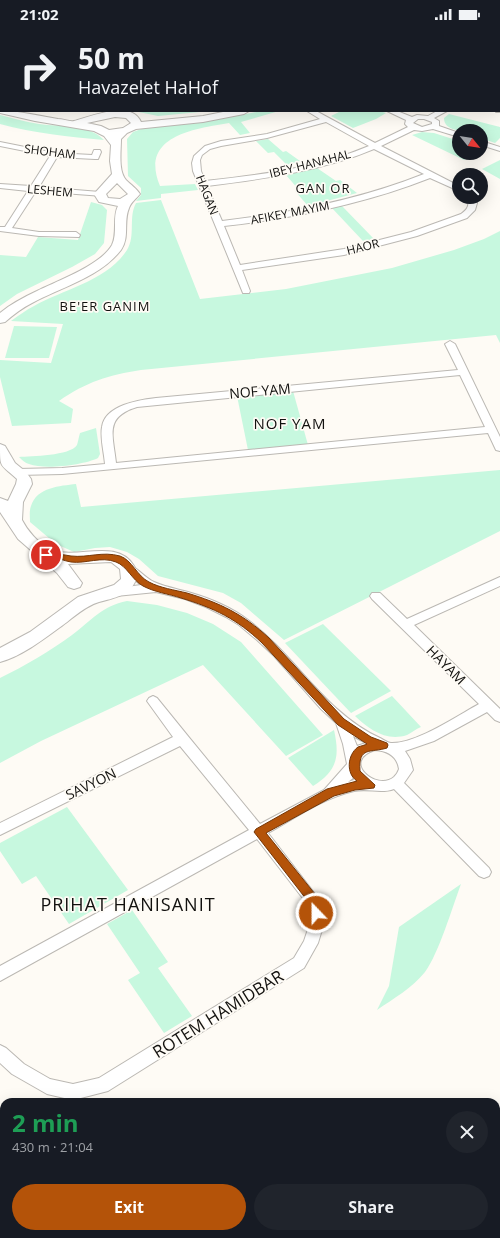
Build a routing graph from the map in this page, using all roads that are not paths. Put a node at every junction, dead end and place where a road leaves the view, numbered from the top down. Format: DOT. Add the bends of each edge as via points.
graph roads {
  1 [pos="10,112"];
  2 [pos="239,112"];
  3 [pos="312,112"];
  4 [pos="393,112"];
  5 [pos="442,112"];
  6 [pos="121,113"];
  7 [pos="429,118"];
  8 [pos="325,120"];
  9 [pos="103,121"];
  10 [pos="135,123"];
  11 [pos="412,123"];
  12 [pos="434,127"];
  13 [pos="123,131"];
  14 [pos="452,133"];
  15 [pos="0,144"];
  16 [pos="116,145"];
  17 [pos="488,145"];
  18 [pos="374,146"];
  19 [pos="500,149"];
  20 [pos="97,152"];
  21 [pos="55,155"];
  22 [pos="117,175"];
  23 [pos="430,175"];
  24 [pos="202,184"];
  25 [pos="0,186"];
  26 [pos="452,186"];
  27 [pos="131,189"];
  28 [pos="33,190"];
  29 [pos="104,195"];
  30 [pos="127,201"];
  31 [pos="473,204"];
  32 [pos="121,213"];
  33 [pos="218,224"];
  34 [pos="4,230"];
  35 [pos="76,235"];
  36 [pos="236,268"];
  37 [pos="246,291"];
  38 [pos="0,319"];
  39 [pos="450,344"];
  40 [pos="463,372"];
  41 [pos="491,430"];
  42 [pos="500,448"];
  43 [pos="0,449"];
  44 [pos="111,467"];
  45 [pos="11,471"];
  46 [pos="62,471"];
  47 [pos="21,489"];
  48 [pos="0,498"];
  49 [pos="0,503"];
  50 [pos="14,520"];
  51 [pos="42,552"];
  52 [pos="93,558"];
  53 [pos="129,569"];
  54 [pos="500,581"];
  55 [pos="75,584"];
  56 [pos="156,588"];
  57 [pos="111,593"];
  58 [pos="376,596"];
  59 [pos="53,624"];
  60 [pos="406,624"];
  61 [pos="0,656"];
  62 [pos="153,701"];
  63 [pos="487,706"];
  64 [pos="500,717"];
  65 [pos="341,722"];
  66 [pos="182,739"];
  67 [pos="424,740"];
  68 [pos="388,747"];
  69 [pos="354,763"];
  70 [pos="406,764"];
  71 [pos="396,782"];
  72 [pos="370,785"];
  73 [pos="323,796"];
  74 [pos="0,829"];
  75 [pos="259,832"];
  76 [pos="484,872"];
  77 [pos="0,974"];
  78 [pos="0,1053"];
  1 -- 9 [label="street" via="66,123"];
  2 -- 10 [label="street" via="203,119"];
  3 -- 8 [label="street"];
  4 -- 11 [label="street"];
  5 -- 7 [label="street"];
  6 -- 9 [label="street"];
  6 -- 10 [label="street" via="130,116"];
  7 -- 11 [label="street" via="421,117"];
  7 -- 12 [label="street" via="435,121"];
  8 -- 18 [label="street"];
  8 -- 24 [label="street, HAGAN" via="203,150 196,161"];
  9 -- 13 [label="street" via="111,132"];
  9 -- 16 [label="street"];
  10 -- 13 [label="street"];
  11 -- 12 [label="street" via="424,129"];
  11 -- 18 [label="street, IBEY HANAHAL" via="402,134"];
  12 -- 14 [label="street"];
  13 -- 16 [label="street" via="117,137"];
  15 -- 21 [label="street, SHOHAM"];
  16 -- 22 [label="street"];
  17 -- 19 [label="street"];
  18 -- 23 [label="street"];
  18 -- 24 [label="street, IBEY HANAHAL" via="311,166 271,175"];
  20 -- 21 [label="street, SHOHAM" via="95,157"];
  21 -- 28 [label="street"];
  22 -- 27 [label="street" via="122,183"];
  22 -- 29 [label="street"];
  23 -- 26 [label="street"];
  23 -- 33 [label="street, AFIKEY MAYIM" via="335,204 251,221"];
  24 -- 33 [label="street, HAGAN"];
  25 -- 28 [label="street, LESHEM"];
  27 -- 29 [label="street" via="121,186"];
  27 -- 30 [label="street" via="133,197"];
  28 -- 29 [label="street, LESHEM"];
  28 -- 34 [label="street"];
  29 -- 30 [label="street" via="119,202"];
  29 -- 32 [label="street"];
  30 -- 32 [label="street"];
  31 -- 36 [label="street, HAOR" via="464,216 414,234 344,252"];
  32 -- 38 [label="street" via="121,236 112,254 85,272 19,304"];
  33 -- 36 [label="street, HAGAN"];
  34 -- 35 [label="street"];
  36 -- 37 [label="street, HAGAN"];
  39 -- 40 [label="street"];
  40 -- 41 [label="street"];
  40 -- 44 [label="street, NOF YAM" via="132,405 116,413 108,421"];
  41 -- 42 [label="street"];
  41 -- 44 [label="street"];
  43 -- 45 [label="street"];
  44 -- 46 [label="street"];
  45 -- 46 [label="street"];
  45 -- 47 [label="street" via="24,479"];
  46 -- 47 [label="street" via="45,476"];
  47 -- 48 [label="street"];
  47 -- 50 [label="street" via="15,502"];
  49 -- 50 [label="street"];
  50 -- 51 [label="street" via="22,534"];
  51 -- 52 [label="street" via="72,559"];
  51 -- 55 [label="street" via="62,566"];
  52 -- 53 [label="street" via="118,559"];
  52 -- 55 [label="street" via="77,567 73,576"];
  53 -- 56 [label="street" via="137,578"];
  53 -- 57 [label="street" via="128,581"];
  54 -- 60 [label="street"];
  55 -- 57 [label="street" via="92,594"];
  55 -- 59 [label="street" via="72,602"];
  56 -- 57 [label="street"];
  56 -- 65 [label="street" via="220,608 245,622"];
  57 -- 59 [label="street" via="90,599"];
  58 -- 60 [label="street, HAYAM"];
  59 -- 61 [label="street"];
  60 -- 63 [label="street, HAYAM"];
  62 -- 66 [label="street"];
  63 -- 64 [label="street, HAYAM"];
  63 -- 67 [label="street"];
  65 -- 68 [label="street" via="367,740"];
  65 -- 69 [label="street"];
  66 -- 74 [label="street, SAVYON"];
  66 -- 75 [label="street"];
  67 -- 68 [label="street" via="407,746"];
  67 -- 70 [label="street"];
  68 -- 69 [label="street" via="374,745 361,750"];
  68 -- 70 [label="street" via="399,753"];
  69 -- 72 [label="street" via="358,777"];
  69 -- 73 [label="street" via="341,781"];
  70 -- 71 [label="street" via="403,776"];
  71 -- 72 [label="street" via="386,786"];
  71 -- 76 [label="street"];
  72 -- 73 [label="street" via="355,786"];
  73 -- 75 [label="street"];
  75 -- 77 [label="street"];
  75 -- 78 [label="street, ROTEM HAMIDBAR" via="315,903 317,923 311,943 299,963 102,1085 74,1092 47,1086 18,1069"];
}
